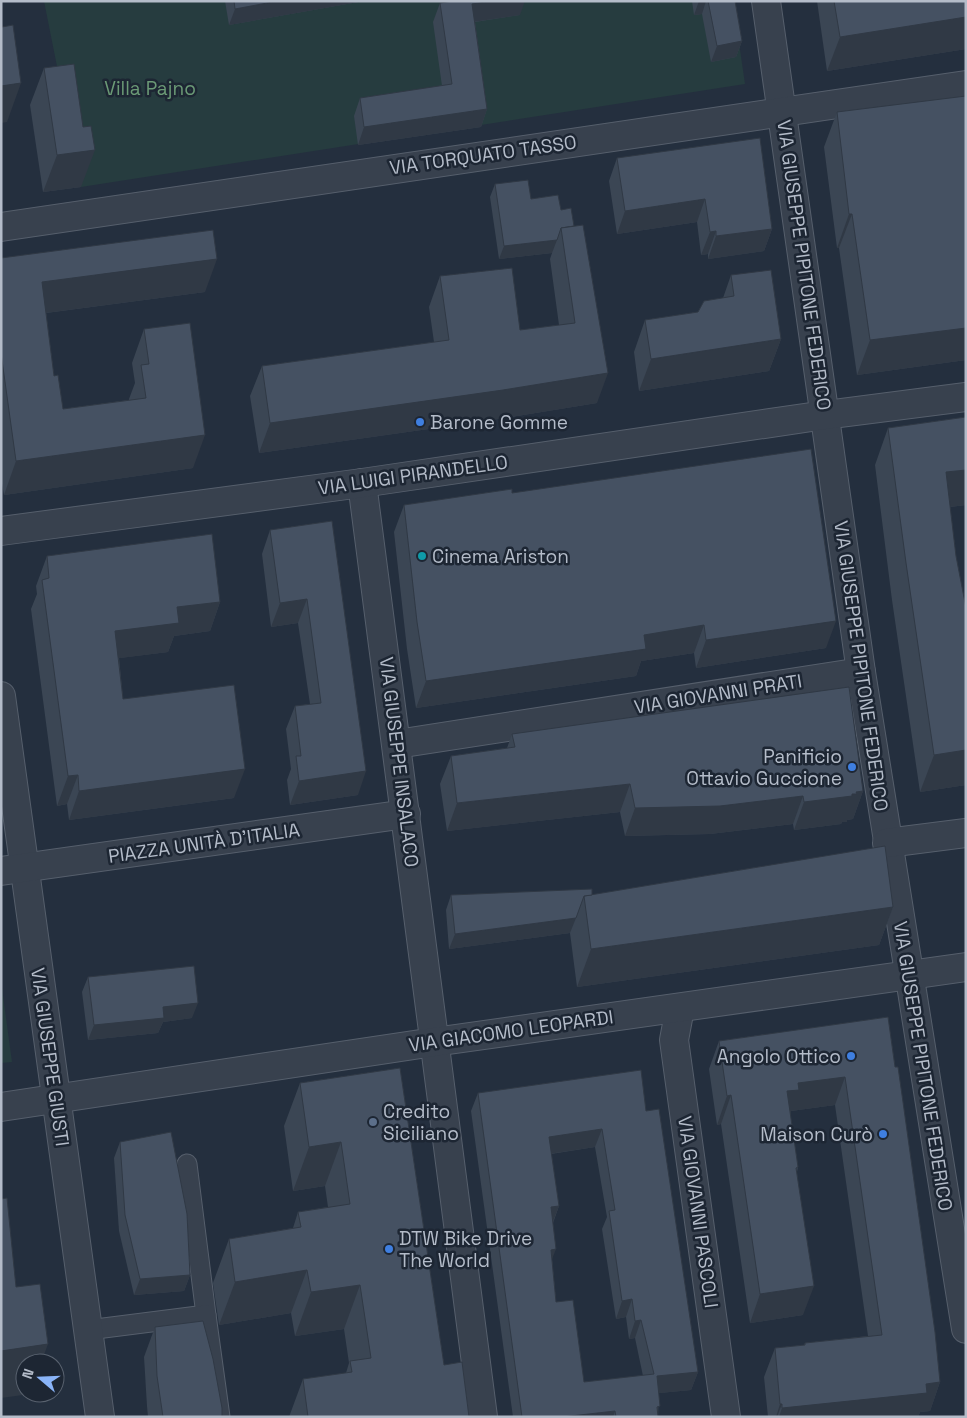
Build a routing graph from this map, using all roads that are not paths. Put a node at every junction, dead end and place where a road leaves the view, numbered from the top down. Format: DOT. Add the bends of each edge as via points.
graph roads {
  1 [pos="766,1"];
  2 [pos="966,85"];
  3 [pos="782,110"];
  4 [pos="1,227"];
  5 [pos="966,397"];
  6 [pos="825,415"];
  7 [pos="362,483"];
  8 [pos="1,532"];
  9 [pos="861,672"];
  10 [pos="1,696"];
  11 [pos="396,744"];
  12 [pos="406,814"];
  13 [pos="966,833"];
  14 [pos="887,843"];
  15 [pos="13,869"];
  16 [pos="966,967"];
  17 [pos="908,975"];
  18 [pos="680,1008"];
  19 [pos="434,1042"];
  20 [pos="56,1099"];
  21 [pos="1,1107"];
  22 [pos="187,1164"];
  23 [pos="206,1315"];
  24 [pos="966,1329"];
  25 [pos="88,1330"];
  26 [pos="100,1417"];
  27 [pos="220,1417"];
  28 [pos="483,1417"];
  29 [pos="726,1417"];
  1 -- 3 [label="street, VIA GIUSEPPE PIPITONE FEDERICO"];
  2 -- 3 [label="street, VIA TORQUATO TASSO"];
  3 -- 4 [label="street, VIA TORQUATO TASSO"];
  3 -- 6 [label="street, VIA GIUSEPPE PIPITONE FEDERICO"];
  5 -- 6 [label="street, VIA LUIGI PIRANDELLO"];
  6 -- 7 [label="street, VIA LUIGI PIRANDELLO"];
  6 -- 9 [label="street, VIA GIUSEPPE PIPITONE FEDERICO"];
  7 -- 8 [label="street, VIA LUIGI PIRANDELLO"];
  7 -- 11 [label="street, VIA GIUSEPPE INSALACO"];
  9 -- 11 [label="street, VIA GIOVANNI PRATI"];
  9 -- 14 [label="street, VIA GIUSEPPE PIPITONE FEDERICO"];
  10 -- 15 [label="street, VIA GIUSEPPE GIUSTI"];
  11 -- 12 [label="street, VIA GIUSEPPE INSALACO"];
  12 -- 15 [label="street, PIAZZA UNITÀ D'ITALIA"];
  12 -- 19 [label="street, VIA GIUSEPPE INSALACO"];
  13 -- 14 [label="street"];
  14 -- 17 [label="street, VIA GIUSEPPE PIPITONE FEDERICO"];
  15 -- 20 [label="street, VIA GIUSEPPE GIUSTI"];
  16 -- 17 [label="street, VIA GIACOMO LEOPARDI"];
  17 -- 18 [label="street, VIA GIACOMO LEOPARDI"];
  17 -- 24 [label="street, VIA GIUSEPPE PIPITONE FEDERICO"];
  18 -- 19 [label="street, VIA GIACOMO LEOPARDI"];
  18 -- 29 [label="street, VIA GIOVANNI PASCOLI" via="674,1040"];
  19 -- 20 [label="street, VIA GIACOMO LEOPARDI"];
  19 -- 28 [label="street, VIA GIUSEPPE INSALACO"];
  20 -- 21 [label="street"];
  20 -- 25 [label="street, VIA GIUSEPPE GIUSTI"];
  22 -- 23 [label="lane"];
  23 -- 25 [label="lane"];
  23 -- 27 [label="lane"];
  25 -- 26 [label="street, VIA GIUSEPPE GIUSTI"];
}
